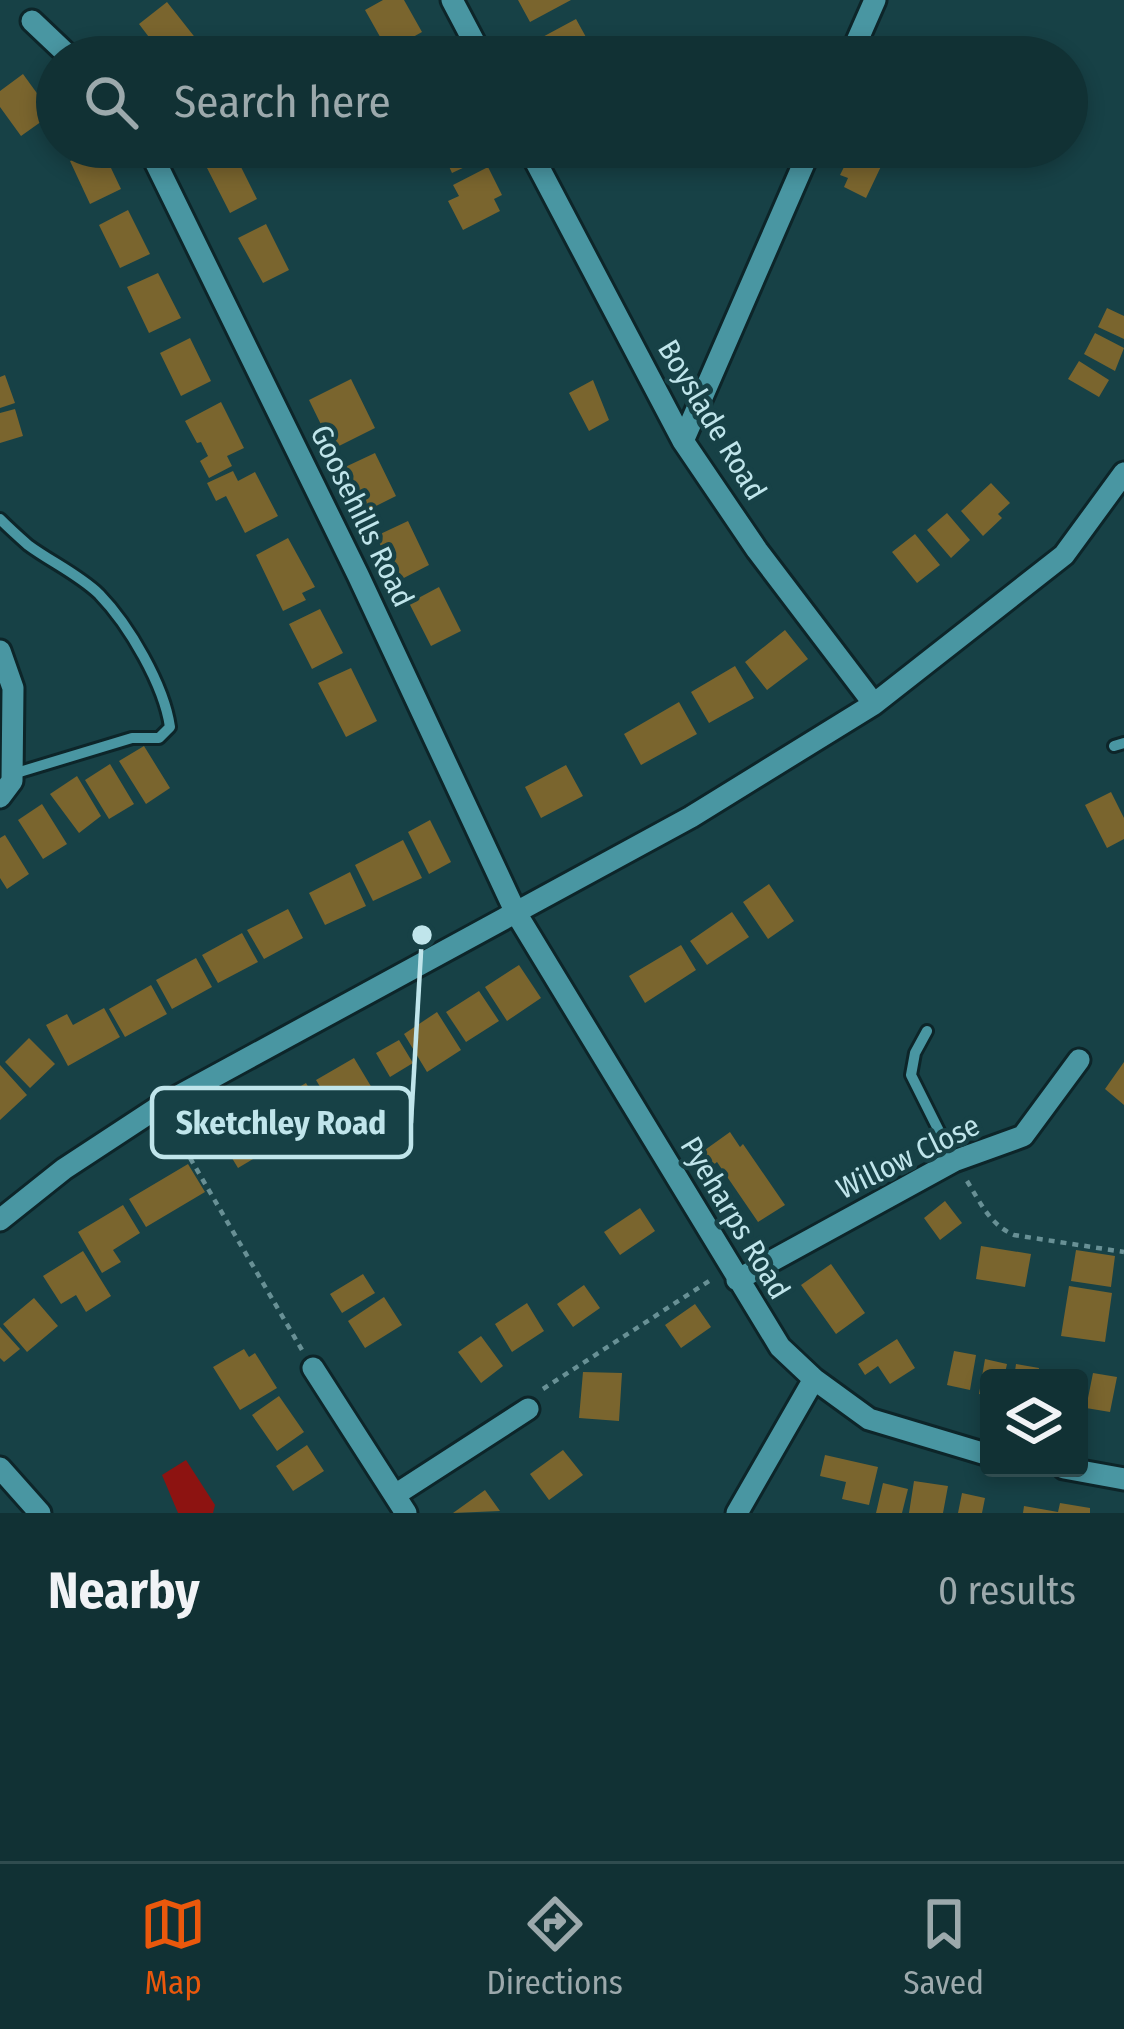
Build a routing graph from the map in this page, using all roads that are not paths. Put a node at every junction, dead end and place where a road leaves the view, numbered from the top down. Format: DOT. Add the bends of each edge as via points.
graph roads {
  1 [pos="452,0"];
  2 [pos="875,0"];
  3 [pos="32,21"];
  4 [pos="48,36"];
  5 [pos="471,36"];
  6 [pos="859,36"];
  7 [pos="158,168"];
  8 [pos="539,168"];
  9 [pos="802,168"];
  10 [pos="682,441"];
  11 [pos="1122,482"];
  12 [pos="0,519"];
  13 [pos="0,651"];
  14 [pos="874,704"];
  15 [pos="13,774"];
  16 [pos="0,797"];
  17 [pos="516,913"];
  18 [pos="927,1031"];
  19 [pos="1078,1060"];
  20 [pos="954,1160"];
  21 [pos="0,1220"];
  22 [pos="733,1274"];
  23 [pos="313,1368"];
  24 [pos="814,1379"];
  25 [pos="528,1409"];
  26 [pos="980,1452"];
  27 [pos="0,1468"];
  28 [pos="1088,1472"];
  29 [pos="1124,1479"];
  30 [pos="401,1504"];
  31 [pos="40,1513"];
  32 [pos="736,1513"];
  1 -- 5 [label="street"];
  2 -- 6 [label="street"];
  3 -- 4 [label="street"];
  7 -- 17 [label="street, Goosehills Road"];
  8 -- 10 [label="street, Boyslade Road"];
  9 -- 10 [label="street"];
  10 -- 14 [label="street, Boyslade Road"];
  11 -- 14 [label="street" via="1064,555"];
  12 -- 15 [label="lane" via="82,580 119,619 170,728 159,738 132,738"];
  13 -- 15 [label="street" via="13,688"];
  14 -- 17 [label="street"];
  15 -- 16 [label="street"];
  17 -- 21 [label="street" via="160,1106"];
  17 -- 22 [label="street, Pyeharps Road"];
  18 -- 20 [label="lane" via="911,1075"];
  19 -- 20 [label="street, Willow Close" via="1023,1136"];
  20 -- 22 [label="street, Willow Close"];
  22 -- 24 [label="street, Pyeharps Road" via="780,1348"];
  23 -- 30 [label="street"];
  24 -- 26 [label="street, Pyeharps Road" via="869,1418"];
  24 -- 32 [label="street"];
  25 -- 30 [label="street"];
  27 -- 31 [label="street"];
  28 -- 29 [label="street"];
}
